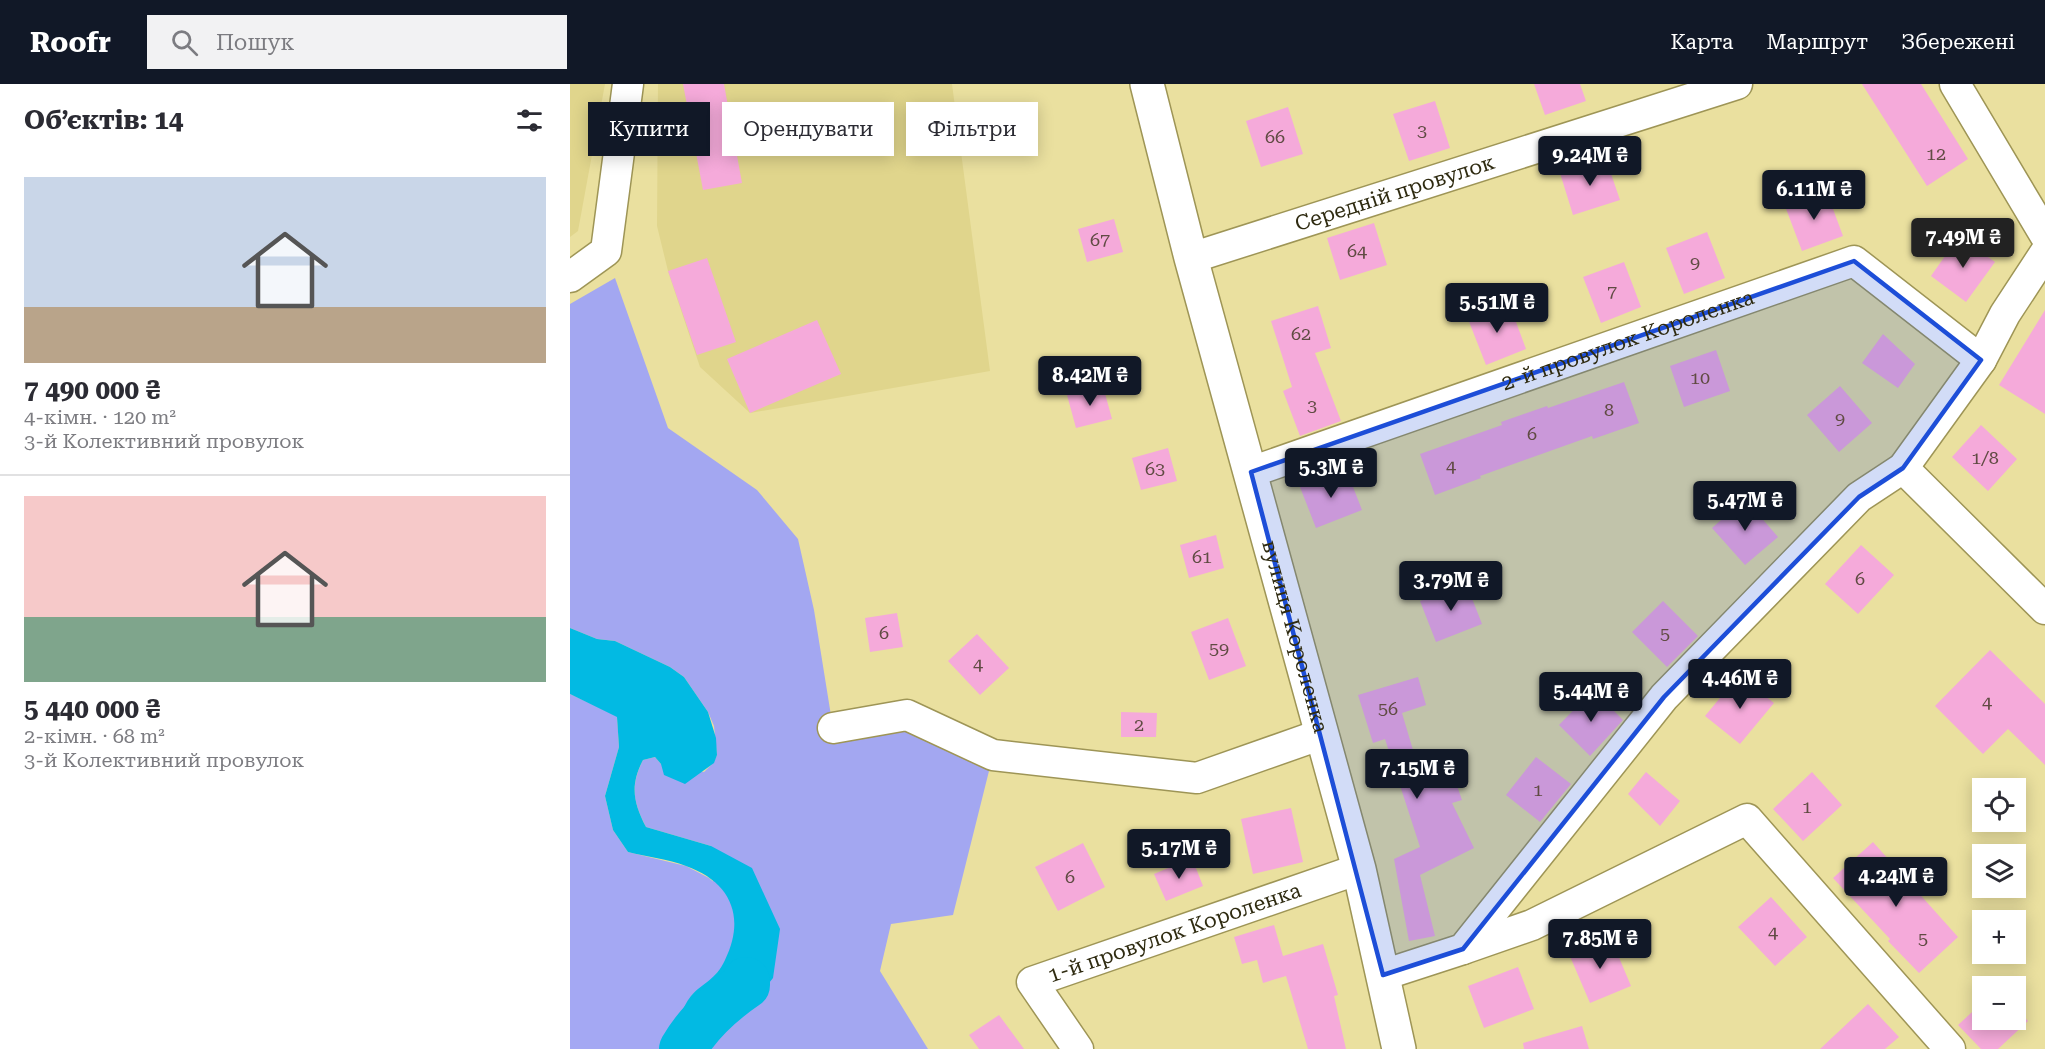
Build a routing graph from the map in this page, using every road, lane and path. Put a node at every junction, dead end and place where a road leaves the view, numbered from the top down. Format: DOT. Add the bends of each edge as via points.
graph roads {
  1 [pos="628,84"];
  2 [pos="1737,84"];
  3 [pos="1955,84"];
  4 [pos="1148,86"];
  5 [pos="2045,235"];
  6 [pos="2045,253"];
  7 [pos="1191,258"];
  8 [pos="570,277"];
  9 [pos="1981,360"];
  10 [pos="1903,468"];
  11 [pos="1251,472"];
  12 [pos="2045,609"];
  13 [pos="833,728"];
  14 [pos="1322,734"];
  15 [pos="1359,869"];
  16 [pos="1463,949"];
  17 [pos="1383,975"];
  18 [pos="1078,1049"];
  19 [pos="1399,1049"];
  20 [pos="1950,1049"];
  1 -- 8 [label="street" via="606,251"];
  2 -- 7 [label="street, Середній провулок"];
  3 -- 5 [label="street"];
  4 -- 7 [label="street, вулиця Короленка"];
  6 -- 9 [label="street" via="2005,314"];
  7 -- 11 [label="street, вулиця Короленка"];
  9 -- 10 [label="street"];
  9 -- 11 [label="street, 2-й провулок Короленка" via="1854,261"];
  10 -- 12 [label="street"];
  10 -- 16 [label="street" via="1859,496 1664,697"];
  11 -- 14 [label="street, вулиця Короленка"];
  13 -- 14 [label="street" via="907,715 993,755 1197,778"];
  14 -- 15 [label="street, вулиця Короленка"];
  15 -- 17 [label="street, вулиця Короленка"];
  15 -- 18 [label="street, 1-й провулок Короленка" via="1032,982"];
  16 -- 17 [label="street"];
  16 -- 20 [label="street" via="1532,924 1748,819"];
  17 -- 19 [label="street, вулиця Короленка"];
}
